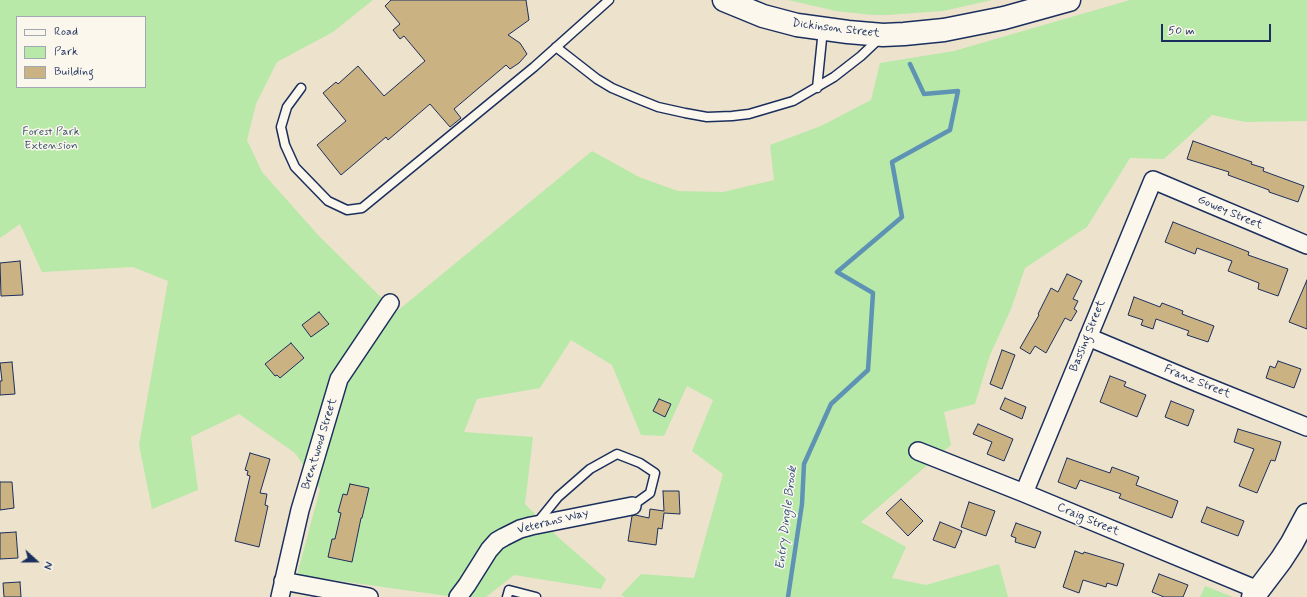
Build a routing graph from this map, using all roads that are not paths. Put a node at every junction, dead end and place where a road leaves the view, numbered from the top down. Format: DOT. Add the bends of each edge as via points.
graph roads {
  1 [pos="610,0"];
  2 [pos="724,0"];
  3 [pos="1069,0"];
  4 [pos="823,29"];
  5 [pos="883,35"];
  6 [pos="556,47"];
  7 [pos="301,88"];
  8 [pos="818,88"];
  9 [pos="1153,180"];
  10 [pos="1307,246"];
  11 [pos="390,304"];
  12 [pos="1088,337"];
  13 [pos="1307,427"];
  14 [pos="918,451"];
  15 [pos="1024,493"];
  16 [pos="632,506"];
  17 [pos="1307,515"];
  18 [pos="535,525"];
  19 [pos="282,589"];
  20 [pos="1256,594"];
  21 [pos="369,597"];
  22 [pos="458,597"];
  23 [pos="507,597"];
  24 [pos="536,597"];
  1 -- 6 [label="lane"];
  2 -- 4 [label="main road, Dickinson Street" via="781,21"];
  3 -- 5 [label="main road, Dickinson Street" via="951,29"];
  4 -- 5 [label="main road, Dickinson Street"];
  4 -- 8 [label="lane"];
  5 -- 8 [label="lane" via="856,60"];
  6 -- 7 [label="lane" via="458,131 362,208 348,210 328,201 295,166 285,145 282,127 287,107"];
  6 -- 8 [label="lane" via="612,88 658,107 692,114 749,114 793,101"];
  9 -- 10 [label="street, Gowey Street"];
  9 -- 12 [label="street, Bassing Street"];
  11 -- 19 [label="street, Brentwood Street" via="339,379 300,510"];
  12 -- 13 [label="street, Franz Street"];
  12 -- 15 [label="street, Bassing Street"];
  14 -- 15 [label="street, Craig Street"];
  15 -- 20 [label="street, Craig Street"];
  16 -- 18 [label="street, Veterans Way"];
  16 -- 18 [label="lane" via="650,492 654,473 640,463 617,454 590,468 558,497"];
  17 -- 20 [label="main road" via="1281,560"];
  18 -- 22 [label="street, Veterans Way" via="520,529 497,541"];
  19 -- 21 [label="street"];
  23 -- 24 [label="lane" via="509,590"];
}
